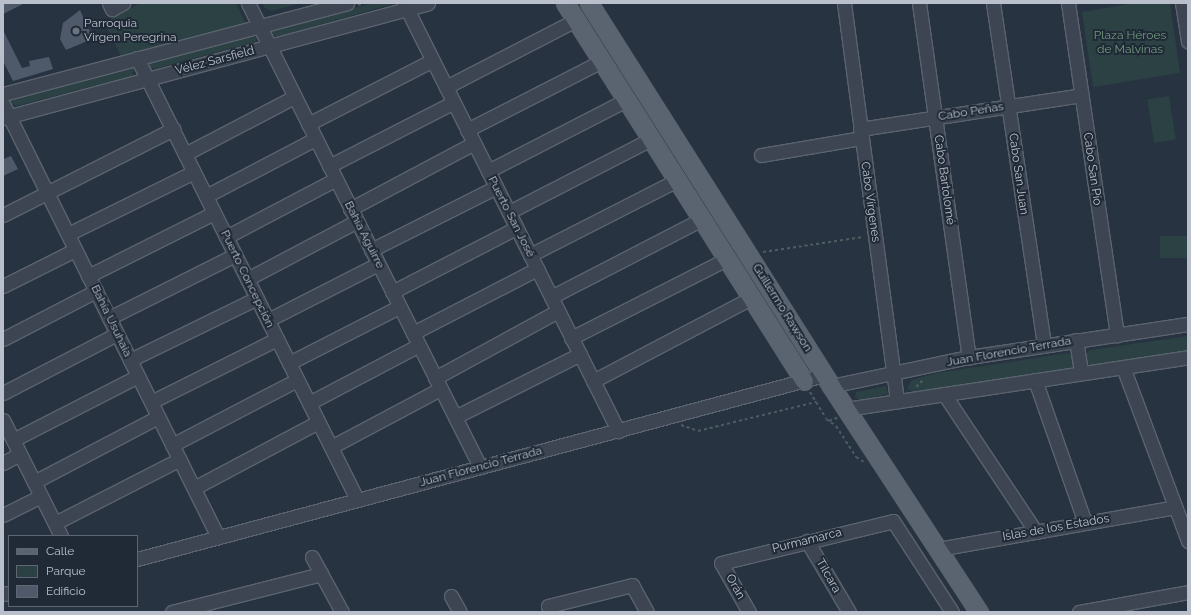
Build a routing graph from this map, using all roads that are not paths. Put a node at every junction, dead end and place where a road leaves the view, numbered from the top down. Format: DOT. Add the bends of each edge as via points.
graph roads {
  1 [pos="248,3"];
  2 [pos="347,3"];
  3 [pos="428,3"];
  4 [pos="565,3"];
  5 [pos="588,3"];
  6 [pos="844,3"];
  7 [pos="919,3"];
  8 [pos="993,3"];
  9 [pos="1068,3"];
  10 [pos="1182,3"];
  11 [pos="406,6"];
  12 [pos="576,20"];
  13 [pos="259,26"];
  14 [pos="1188,42"];
  15 [pos="269,46"];
  16 [pos="137,58"];
  17 [pos="433,60"];
  18 [pos="602,61"];
  19 [pos="148,79"];
  20 [pos="446,87"];
  21 [pos="3,94"];
  22 [pos="1081,95"];
  23 [pos="294,97"];
  24 [pos="626,100"];
  25 [pos="454,102"];
  26 [pos="3,104"];
  27 [pos="1008,106"];
  28 [pos="6,117"];
  29 [pos="935,117"];
  30 [pos="308,124"];
  31 [pos="173,130"];
  32 [pos="467,130"];
  33 [pos="861,133"];
  34 [pos="315,138"];
  35 [pos="651,140"];
  36 [pos="474,143"];
  37 [pos="185,154"];
  38 [pos="761,155"];
  39 [pos="329,166"];
  40 [pos="488,171"];
  41 [pos="194,172"];
  42 [pos="336,179"];
  43 [pos="677,180"];
  44 [pos="496,186"];
  45 [pos="47,193"];
  46 [pos="206,196"];
  47 [pos="350,208"];
  48 [pos="508,212"];
  49 [pos="214,213"];
  50 [pos="3,215"];
  51 [pos="702,220"];
  52 [pos="357,221"];
  53 [pos="516,228"];
  54 [pos="68,234"];
  55 [pos="226,236"];
  56 [pos="75,250"];
  57 [pos="371,250"];
  58 [pos="235,255"];
  59 [pos="530,255"];
  60 [pos="727,259"];
  61 [pos="378,264"];
  62 [pos="537,269"];
  63 [pos="88,276"];
  64 [pos="247,279"];
  65 [pos="3,286"];
  66 [pos="96,291"];
  67 [pos="392,292"];
  68 [pos="551,297"];
  69 [pos="257,298"];
  70 [pos="751,298"];
  71 [pos="399,306"];
  72 [pos="558,311"];
  73 [pos="109,318"];
  74 [pos="268,320"];
  75 [pos="1188,324"];
  76 [pos="413,333"];
  77 [pos="117,334"];
  78 [pos="1117,335"];
  79 [pos="572,338"];
  80 [pos="3,339"];
  81 [pos="277,339"];
  82 [pos="1076,340"];
  83 [pos="419,345"];
  84 [pos="1044,345"];
  85 [pos="580,354"];
  86 [pos="969,357"];
  87 [pos="1188,357"];
  88 [pos="130,360"];
  89 [pos="289,363"];
  90 [pos="1123,367"];
  91 [pos="894,374"];
  92 [pos="1081,374"];
  93 [pos="138,376"];
  94 [pos="297,380"];
  95 [pos="593,380"];
  96 [pos="828,380"];
  97 [pos="1035,380"];
  98 [pos="804,381"];
  99 [pos="438,383"];
  100 [pos="3,393"];
  101 [pos="944,394"];
  102 [pos="897,401"];
  103 [pos="151,402"];
  104 [pos="309,403"];
  105 [pos="846,409"];
  106 [pos="158,417"];
  107 [pos="455,417"];
  108 [pos="3,420"];
  109 [pos="318,422"];
  110 [pos="618,431"];
  111 [pos="13,440"];
  112 [pos="172,445"];
  113 [pos="331,447"];
  114 [pos="20,454"];
  115 [pos="180,459"];
  116 [pos="3,463"];
  117 [pos="480,467"];
  118 [pos="34,482"];
  119 [pos="194,488"];
  120 [pos="41,496"];
  121 [pos="357,500"];
  122 [pos="1175,507"];
  123 [pos="3,515"];
  124 [pos="55,523"];
  125 [pos="1085,523"];
  126 [pos="1036,532"];
  127 [pos="61,535"];
  128 [pos="218,537"];
  129 [pos="808,541"];
  130 [pos="1188,541"];
  131 [pos="938,549"];
  132 [pos="312,557"];
  133 [pos="138,559"];
  134 [pos="722,562"];
  135 [pos="321,574"];
  136 [pos="1188,592"];
  137 [pos="451,596"];
  138 [pos="550,609"];
  139 [pos="172,612"];
  140 [pos="342,612"];
  141 [pos="460,612"];
  142 [pos="647,612"];
  143 [pos="749,612"];
  144 [pos="849,612"];
  145 [pos="952,612"];
  146 [pos="979,612"];
  147 [pos="1080,612"];
  1 -- 13 [label="street, Bahía Aguirre"];
  2 -- 13 [label="street, Vélez Sarsfield"];
  3 -- 11 [label="street, Vélez Sarsfield"];
  4 -- 12 [label="main road, Guillermo Rawson"];
  5 -- 96 [label="main road, Guillermo Rawson"];
  6 -- 33 [label="street, Cabo Vírgenes"];
  7 -- 29 [label="street, Cabo Bartolomé"];
  8 -- 27 [label="street, Cabo San Juan"];
  9 -- 22 [label="street, Cabo San Pío"];
  10 -- 14 [label="street"];
  11 -- 15 [label="street, Vélez Sarsfield"];
  11 -- 17 [label="street, Puerto San José"];
  12 -- 18 [label="main road, Guillermo Rawson"];
  12 -- 20 [label="street"];
  13 -- 15 [label="street, Bahía Aguirre"];
  13 -- 16 [label="street, Vélez Sarsfield"];
  15 -- 19 [label="street, Vélez Sarsfield"];
  15 -- 23 [label="street, Bahía Aguirre"];
  16 -- 19 [label="street, Puerto Concepción"];
  16 -- 21 [label="street, Vélez Sarsfield"];
  17 -- 20 [label="street, Puerto San José"];
  17 -- 30 [label="street"];
  18 -- 24 [label="main road, Guillermo Rawson"];
  18 -- 32 [label="street"];
  19 -- 28 [label="street, Vélez Sarsfield"];
  19 -- 31 [label="street, Puerto Concepción"];
  20 -- 25 [label="street, Puerto San José"];
  22 -- 27 [label="street, Cabo Peñas"];
  22 -- 78 [label="street, Cabo San Pío"];
  23 -- 30 [label="street, Bahía Aguirre"];
  23 -- 37 [label="street"];
  24 -- 35 [label="main road, Guillermo Rawson"];
  24 -- 40 [label="street"];
  25 -- 32 [label="street, Puerto San José"];
  25 -- 39 [label="street"];
  26 -- 28 [label="street, Bahía Usuhaia"];
  27 -- 29 [label="street, Cabo Peñas"];
  27 -- 84 [label="street, Cabo San Juan"];
  28 -- 45 [label="street, Bahía Usuhaia"];
  29 -- 33 [label="street, Cabo Peñas"];
  29 -- 86 [label="street, Cabo Bartolomé"];
  30 -- 34 [label="street, Bahía Aguirre"];
  31 -- 37 [label="street, Puerto Concepción"];
  31 -- 45 [label="street"];
  32 -- 36 [label="street, Puerto San José"];
  33 -- 38 [label="street, Cabo Peñas"];
  33 -- 91 [label="street, Cabo Vírgenes"];
  34 -- 39 [label="street, Bahía Aguirre"];
  34 -- 46 [label="street"];
  35 -- 43 [label="main road, Guillermo Rawson"];
  35 -- 48 [label="street"];
  36 -- 40 [label="street, Puerto San José"];
  36 -- 47 [label="street"];
  37 -- 41 [label="street, Puerto Concepción"];
  39 -- 42 [label="street, Bahía Aguirre"];
  40 -- 44 [label="street, Puerto San José"];
  41 -- 46 [label="street, Puerto Concepción"];
  41 -- 54 [label="street"];
  42 -- 47 [label="street, Bahía Aguirre"];
  42 -- 55 [label="street"];
  43 -- 51 [label="main road, Guillermo Rawson"];
  43 -- 59 [label="street"];
  44 -- 48 [label="street, Puerto San José"];
  44 -- 57 [label="street"];
  45 -- 50 [label="street"];
  45 -- 54 [label="street, Bahía Usuhaia"];
  46 -- 49 [label="street, Puerto Concepción"];
  47 -- 52 [label="street, Bahía Aguirre"];
  48 -- 53 [label="street, Puerto San José"];
  49 -- 55 [label="street, Puerto Concepción"];
  49 -- 63 [label="street"];
  51 -- 60 [label="main road, Guillermo Rawson"];
  51 -- 68 [label="street"];
  52 -- 57 [label="street, Bahía Aguirre"];
  52 -- 64 [label="street"];
  53 -- 59 [label="street, Puerto San José"];
  53 -- 67 [label="street"];
  54 -- 56 [label="street, Bahía Usuhaia"];
  55 -- 58 [label="street, Puerto Concepción"];
  56 -- 63 [label="street, Bahía Usuhaia"];
  56 -- 65 [label="street"];
  57 -- 61 [label="street, Bahía Aguirre"];
  58 -- 64 [label="street, Puerto Concepción"];
  58 -- 73 [label="street"];
  59 -- 62 [label="street, Puerto San José"];
  60 -- 70 [label="main road, Guillermo Rawson"];
  60 -- 79 [label="street"];
  61 -- 67 [label="street, Bahía Aguirre"];
  61 -- 74 [label="street"];
  62 -- 68 [label="street, Puerto San José"];
  62 -- 76 [label="street"];
  63 -- 66 [label="street, Bahía Usuhaia"];
  64 -- 69 [label="street, Puerto Concepción"];
  66 -- 73 [label="street, Bahía Usuhaia"];
  66 -- 80 [label="street"];
  67 -- 71 [label="street, Bahía Aguirre"];
  68 -- 72 [label="street, Puerto San José"];
  69 -- 74 [label="street, Puerto Concepción"];
  69 -- 88 [label="street"];
  70 -- 95 [label="street"];
  70 -- 98 [label="main road, Guillermo Rawson"];
  71 -- 76 [label="street, Bahía Aguirre"];
  71 -- 89 [label="street"];
  72 -- 79 [label="street, Puerto San José"];
  72 -- 99 [label="street"];
  73 -- 77 [label="street, Bahía Usuhaia"];
  74 -- 81 [label="street, Puerto Concepción"];
  75 -- 78 [label="street, Juan Florencio Terrada"];
  76 -- 83 [label="street, Bahía Aguirre"];
  77 -- 88 [label="street, Bahía Usuhaia"];
  77 -- 100 [label="street"];
  78 -- 82 [label="street, Juan Florencio Terrada"];
  79 -- 85 [label="street, Puerto San José"];
  81 -- 89 [label="street, Puerto Concepción"];
  81 -- 103 [label="street"];
  82 -- 84 [label="street, Juan Florencio Terrada"];
  82 -- 92 [label="street"];
  83 -- 99 [label="street, Bahía Aguirre"];
  83 -- 104 [label="street"];
  84 -- 86 [label="street, Juan Florencio Terrada"];
  85 -- 95 [label="street, Puerto San José"];
  85 -- 107 [label="street"];
  86 -- 91 [label="street, Juan Florencio Terrada"];
  87 -- 90 [label="street"];
  88 -- 93 [label="street, Bahía Usuhaia"];
  89 -- 94 [label="street, Puerto Concepción"];
  90 -- 92 [label="street"];
  90 -- 122 [label="street"];
  91 -- 96 [label="street, Juan Florencio Terrada"];
  91 -- 102 [label="street, Cabo Vírgenes"];
  92 -- 97 [label="street"];
  93 -- 103 [label="street, Bahía Usuhaia"];
  93 -- 111 [label="street"];
  94 -- 104 [label="street, Puerto Concepción"];
  94 -- 112 [label="street"];
  95 -- 110 [label="street, Puerto San José"];
  96 -- 98 [label="street, Juan Florencio Terrada"];
  96 -- 105 [label="main road, Guillermo Rawson"];
  97 -- 101 [label="street"];
  97 -- 125 [label="street"];
  98 -- 110 [label="street, Juan Florencio Terrada"];
  99 -- 107 [label="street, Bahía Aguirre"];
  99 -- 113 [label="street"];
  101 -- 102 [label="street"];
  101 -- 126 [label="street"];
  102 -- 105 [label="street"];
  103 -- 106 [label="street, Bahía Usuhaia"];
  104 -- 109 [label="street, Puerto Concepción"];
  105 -- 131 [label="main road, Guillermo Rawson"];
  106 -- 112 [label="street, Bahía Usuhaia"];
  106 -- 118 [label="street"];
  107 -- 117 [label="street, Bahía Aguirre"];
  108 -- 111 [label="street"];
  109 -- 113 [label="street, Puerto Concepción"];
  109 -- 119 [label="street"];
  110 -- 117 [label="street, Juan Florencio Terrada"];
  111 -- 114 [label="street"];
  112 -- 115 [label="street, Bahía Usuhaia"];
  113 -- 121 [label="street, Puerto Concepción"];
  114 -- 116 [label="street"];
  114 -- 118 [label="street"];
  115 -- 119 [label="street, Bahía Usuhaia"];
  115 -- 124 [label="street"];
  117 -- 121 [label="street, Juan Florencio Terrada"];
  118 -- 120 [label="street"];
  119 -- 128 [label="street, Bahía Usuhaia"];
  120 -- 123 [label="street"];
  120 -- 124 [label="street"];
  121 -- 128 [label="street, Juan Florencio Terrada"];
  122 -- 125 [label="street, Islas de los Estados"];
  122 -- 130 [label="street"];
  124 -- 127 [label="street"];
  125 -- 126 [label="street, Islas de los Estados"];
  126 -- 131 [label="street, Islas de los Estados"];
  128 -- 133 [label="street, Juan Florencio Terrada"];
  129 -- 134 [label="street, Purmamarca"];
  129 -- 144 [label="street, Tilcara"];
  129 -- 145 [label="street, Purmamarca" via="893,521"];
  131 -- 146 [label="main road, Guillermo Rawson"];
  132 -- 135 [label="street"];
  134 -- 143 [label="street, Orán"];
  135 -- 139 [label="street"];
  135 -- 140 [label="street"];
  136 -- 147 [label="street"];
  137 -- 141 [label="street"];
  138 -- 142 [label="street" via="632,585"];
}
